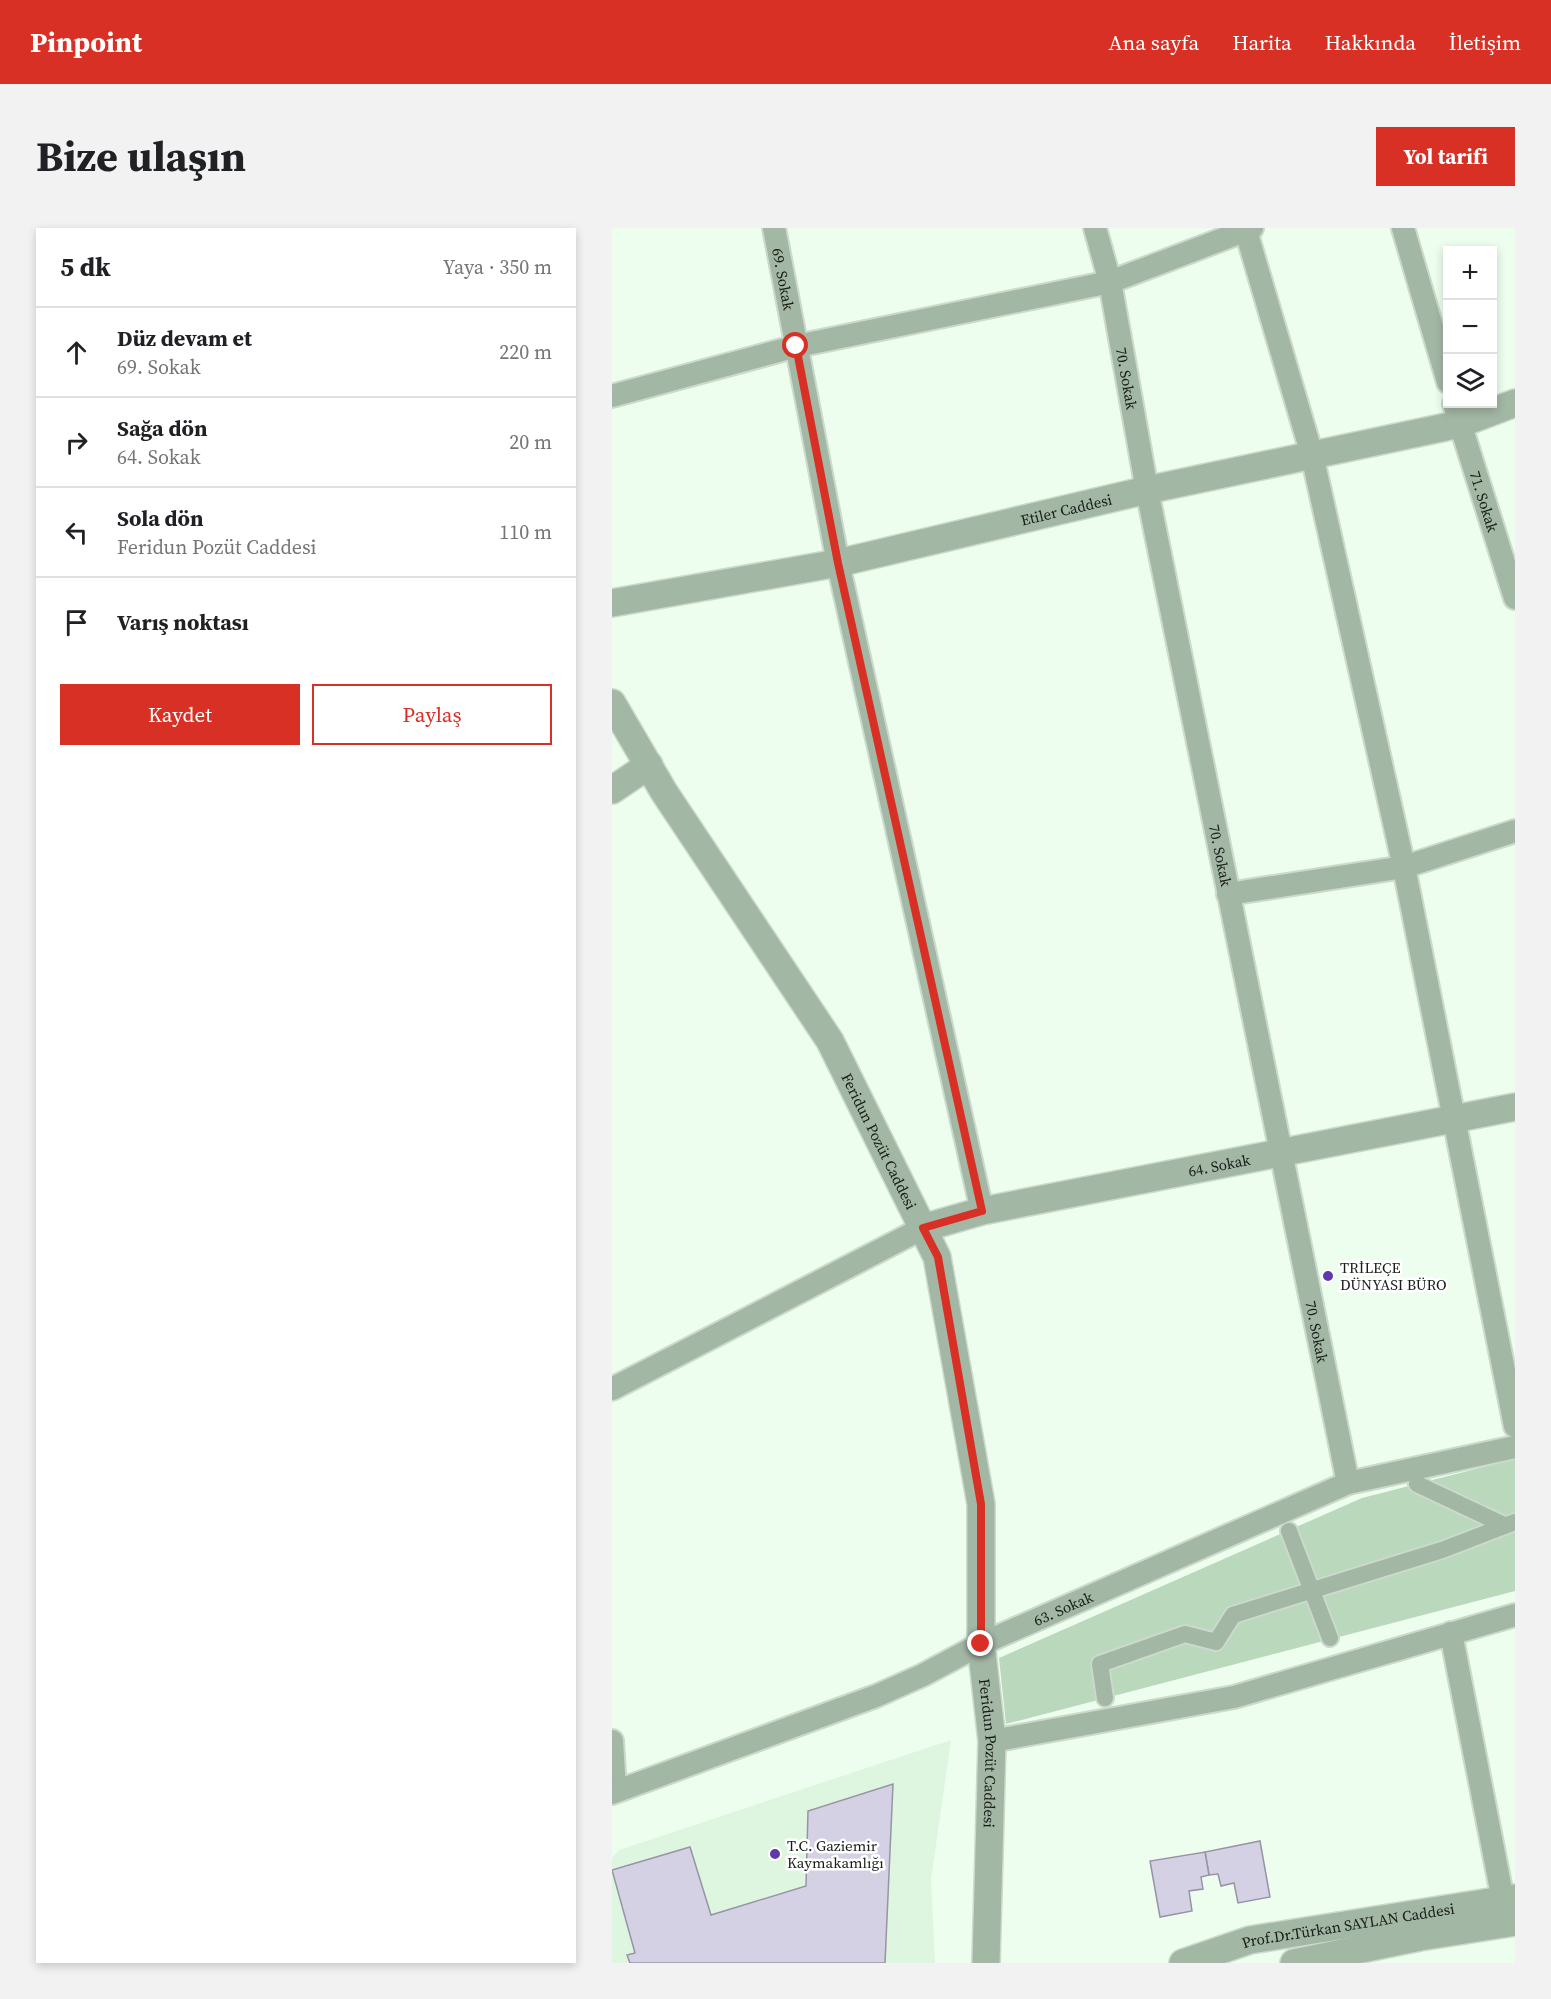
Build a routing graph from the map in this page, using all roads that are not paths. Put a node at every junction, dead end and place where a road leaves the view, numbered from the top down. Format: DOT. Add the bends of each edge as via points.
graph roads {
  1 [pos="774,228"];
  2 [pos="1095,228"];
  3 [pos="1403,228"];
  4 [pos="1249,229"];
  5 [pos="1110,282"];
  6 [pos="796,346"];
  7 [pos="1443,365"];
  8 [pos="612,396"];
  9 [pos="1515,403"];
  10 [pos="1457,414"];
  11 [pos="1312,455"];
  12 [pos="1147,490"];
  13 [pos="838,563"];
  14 [pos="1514,594"];
  15 [pos="612,603"];
  16 [pos="612,703"];
  17 [pos="649,765"];
  18 [pos="612,790"];
  19 [pos="1515,831"];
  20 [pos="1404,867"];
  21 [pos="1228,894"];
  22 [pos="1515,1107"];
  23 [pos="1455,1120"];
  24 [pos="1281,1155"];
  25 [pos="982,1211"];
  26 [pos="923,1228"];
  27 [pos="612,1389"];
  28 [pos="1515,1426"];
  29 [pos="1515,1447"];
  30 [pos="1348,1483"];
  31 [pos="1417,1484"];
  32 [pos="1509,1523"];
  33 [pos="1289,1531"];
  34 [pos="1312,1590"];
  35 [pos="1515,1615"];
  36 [pos="1450,1633"];
  37 [pos="1330,1638"];
  38 [pos="981,1644"];
  39 [pos="1105,1698"];
  40 [pos="612,1741"];
  41 [pos="992,1741"];
  42 [pos="614,1791"];
  43 [pos="1511,1907"];
  44 [pos="986,1963"];
  45 [pos="1183,1963"];
  46 [pos="1294,1963"];
  1 -- 6 [label="street, 69. Sokak"];
  2 -- 5 [label="street, 70. Sokak"];
  3 -- 7 [label="street"];
  4 -- 5 [label="street"];
  4 -- 11 [label="street"];
  5 -- 6 [label="street"];
  5 -- 12 [label="street, 70. Sokak"];
  6 -- 8 [label="street"];
  6 -- 13 [label="street, 69. Sokak"];
  9 -- 10 [label="street, Etiler Caddesi"];
  10 -- 11 [label="street, Etiler Caddesi"];
  10 -- 14 [label="street, 71. Sokak"];
  11 -- 12 [label="street, Etiler Caddesi"];
  11 -- 20 [label="street"];
  12 -- 13 [label="street, Etiler Caddesi"];
  12 -- 21 [label="street, 70. Sokak"];
  13 -- 15 [label="street, Etiler Caddesi"];
  13 -- 25 [label="street, 69. Sokak"];
  16 -- 17 [label="street, Feridun Pozüt Caddesi"];
  17 -- 18 [label="street"];
  17 -- 26 [label="street, Feridun Pozüt Caddesi" via="830,1041"];
  19 -- 20 [label="street"];
  20 -- 21 [label="street"];
  20 -- 23 [label="street"];
  21 -- 24 [label="street, 70. Sokak"];
  22 -- 23 [label="street, 64. Sokak"];
  23 -- 24 [label="street, 64. Sokak"];
  23 -- 28 [label="street"];
  24 -- 25 [label="street, 64. Sokak"];
  24 -- 30 [label="street, 70. Sokak"];
  25 -- 26 [label="street, 64. Sokak"];
  26 -- 27 [label="street"];
  26 -- 38 [label="street, Feridun Pozüt Caddesi" via="938,1257 981,1504"];
  29 -- 30 [label="street, 63. Sokak"];
  30 -- 38 [label="street, 63. Sokak"];
  31 -- 32 [label="street"];
  32 -- 34 [label="street" via="1442,1551"];
  33 -- 34 [label="street"];
  34 -- 37 [label="street"];
  34 -- 39 [label="street" via="1233,1615 1216,1642 1185,1634 1100,1664"];
  35 -- 36 [label="street"];
  36 -- 41 [label="street" via="1234,1696"];
  36 -- 43 [label="street"];
  38 -- 41 [label="street, Feridun Pozüt Caddesi"];
  38 -- 42 [label="street, 63. Sokak" via="876,1696"];
  40 -- 42 [label="street"];
  41 -- 44 [label="street, Feridun Pozüt Caddesi"];
  43 -- 45 [label="street, Prof.Dr.Türkan SAYLAN Caddesi" via="1250,1940"];
  43 -- 46 [label="street, Prof.Dr.Türkan SAYLAN Caddesi" via="1419,1937"];
}
